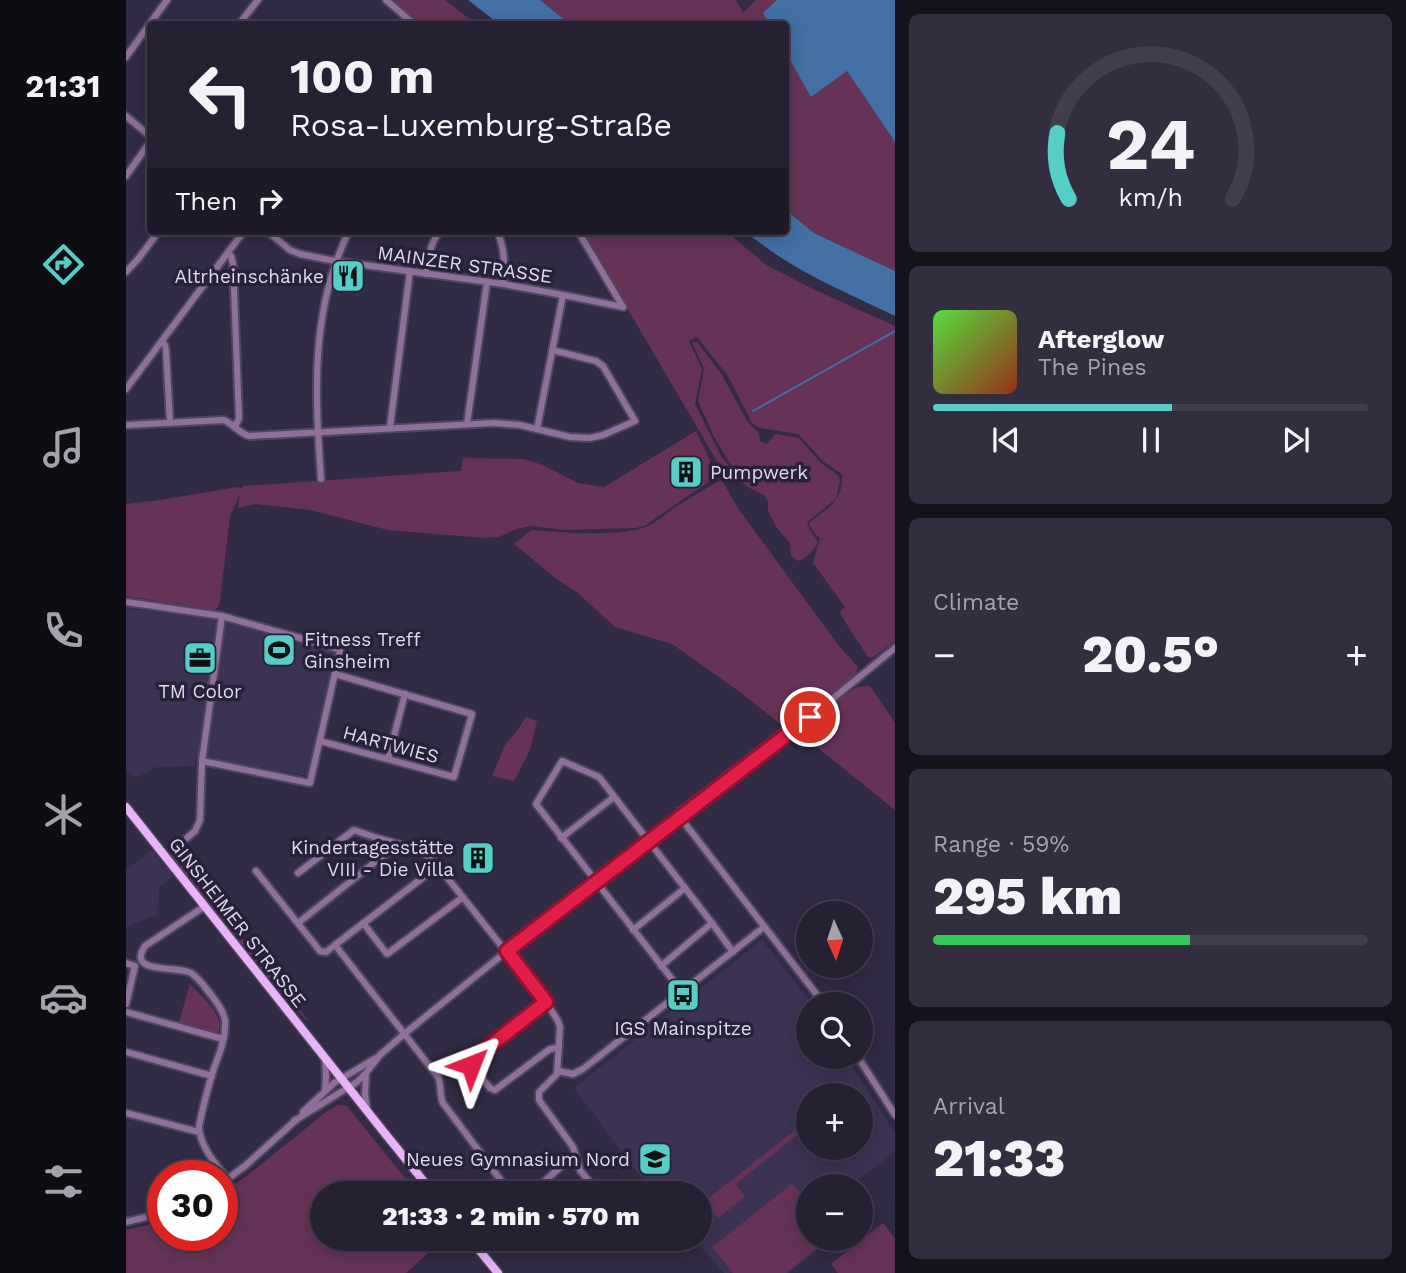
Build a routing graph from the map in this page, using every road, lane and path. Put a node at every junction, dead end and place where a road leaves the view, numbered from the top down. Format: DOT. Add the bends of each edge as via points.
graph roads {
  1 [pos="167,0"];
  2 [pos="258,0"];
  3 [pos="386,0"];
  4 [pos="152,21"];
  5 [pos="241,21"];
  6 [pos="408,21"];
  7 [pos="147,28"];
  8 [pos="126,57"];
  9 [pos="126,116"];
  10 [pos="147,134"];
  11 [pos="147,146"];
  12 [pos="126,176"];
  13 [pos="156,235"];
  14 [pos="241,235"];
  15 [pos="272,235"];
  16 [pos="347,235"];
  17 [pos="437,235"];
  18 [pos="499,235"];
  19 [pos="580,235"];
  20 [pos="228,253"];
  21 [pos="335,261"];
  22 [pos="410,271"];
  23 [pos="126,272"];
  24 [pos="426,274"];
  25 [pos="487,282"];
  26 [pos="503,284"];
  27 [pos="563,295"];
  28 [pos="162,342"];
  29 [pos="552,350"];
  30 [pos="126,389"];
  31 [pos="170,422"];
  32 [pos="467,424"];
  33 [pos="126,425"];
  34 [pos="235,426"];
  35 [pos="390,427"];
  36 [pos="537,429"];
  37 [pos="318,432"];
  38 [pos="321,479"];
  39 [pos="126,601"];
  40 [pos="222,616"];
  41 [pos="895,648"];
  42 [pos="335,674"];
  43 [pos="405,694"];
  44 [pos="320,741"];
  45 [pos="388,759"];
  46 [pos="202,761"];
  47 [pos="614,797"];
  48 [pos="126,807"];
  49 [pos="680,817"];
  50 [pos="187,838"];
  51 [pos="561,838"];
  52 [pos="648,841"];
  53 [pos="393,843"];
  54 [pos="438,866"];
  55 [pos="256,871"];
  56 [pos="298,873"];
  57 [pos="596,882"];
  58 [pos="685,888"];
  59 [pos="463,897"];
  60 [pos="205,906"];
  61 [pos="298,923"];
  62 [pos="363,923"];
  63 [pos="712,923"];
  64 [pos="764,927"];
  65 [pos="633,930"];
  66 [pos="335,945"];
  67 [pos="507,951"];
  68 [pos="733,951"];
  69 [pos="126,962"];
  70 [pos="138,964"];
  71 [pos="661,966"];
  72 [pos="682,992"];
  73 [pos="815,992"];
  74 [pos="546,1002"];
  75 [pos="126,1004"];
  76 [pos="126,1012"];
  77 [pos="404,1034"];
  78 [pos="223,1039"];
  79 [pos="559,1048"];
  80 [pos="126,1052"];
  81 [pos="380,1055"];
  82 [pos="325,1057"];
  83 [pos="866,1069"];
  84 [pos="558,1072"];
  85 [pos="366,1073"];
  86 [pos="212,1076"];
  87 [pos="342,1078"];
  88 [pos="349,1087"];
  89 [pos="325,1091"];
  90 [pos="367,1111"];
  91 [pos="126,1113"];
  92 [pos="895,1115"];
  93 [pos="295,1121"];
  94 [pos="199,1132"];
  95 [pos="576,1157"];
  96 [pos="213,1160"];
  97 [pos="238,1171"];
  98 [pos="424,1181"];
  99 [pos="501,1181"];
  100 [pos="545,1181"];
  101 [pos="589,1181"];
  102 [pos="147,1217"];
  103 [pos="126,1222"];
  104 [pos="480,1251"];
  105 [pos="498,1273"];
  1 -- 4 [label="street"];
  2 -- 5 [label="street"];
  3 -- 6 [label="street"];
  7 -- 8 [label="street"];
  9 -- 10 [label="street"];
  11 -- 12 [label="street"];
  13 -- 23 [label="street"];
  14 -- 20 [label="street"];
  15 -- 21 [label="street, MAINZER STRASSE" via="290,250"];
  16 -- 21 [label="street"];
  17 -- 24 [label="street"];
  18 -- 26 [label="street" via="505,263"];
  19 -- 27 [label="street, MAINZER STRASSE" via="623,307"];
  20 -- 28 [label="street"];
  20 -- 34 [label="street" via="233,264 239,418"];
  21 -- 22 [label="street, MAINZER STRASSE"];
  21 -- 37 [label="street" via="317,353"];
  22 -- 24 [label="street, MAINZER STRASSE"];
  22 -- 35 [label="street"];
  24 -- 25 [label="street, MAINZER STRASSE"];
  25 -- 26 [label="street, MAINZER STRASSE"];
  25 -- 32 [label="street"];
  26 -- 27 [label="street, MAINZER STRASSE"];
  27 -- 29 [label="street"];
  28 -- 30 [label="street"];
  28 -- 31 [label="street"];
  29 -- 36 [label="street"];
  29 -- 36 [label="street" via="603,366 635,421 590,438"];
  31 -- 33 [label="street"];
  31 -- 34 [label="street" via="224,420"];
  32 -- 35 [label="street"];
  32 -- 36 [label="street"];
  34 -- 37 [label="street" via="249,436"];
  35 -- 37 [label="street"];
  37 -- 38 [label="street"];
  39 -- 40 [label="street"];
  40 -- 42 [label="street" via="340,649"];
  40 -- 46 [label="street"];
  41 -- 49 [label="street"];
  42 -- 43 [label="street"];
  42 -- 44 [label="street"];
  43 -- 45 [label="street"];
  43 -- 45 [label="street, HARTWIES" via="472,714 454,777"];
  44 -- 45 [label="street, HARTWIES"];
  44 -- 46 [label="street" via="310,783"];
  46 -- 50 [label="street" via="200,820"];
  47 -- 51 [label="street"];
  47 -- 51 [label="street" via="599,777 562,761 536,804"];
  47 -- 52 [label="street"];
  48 -- 60 [label="main road, GINSHEIMER STRASSE"];
  49 -- 52 [label="street"];
  49 -- 64 [label="street"];
  51 -- 57 [label="street"];
  52 -- 57 [label="street"];
  52 -- 58 [label="street"];
  53 -- 54 [label="street" via="417,849"];
  53 -- 56 [label="street" via="354,830"];
  53 -- 61 [label="street" via="389,851"];
  54 -- 59 [label="street"];
  54 -- 62 [label="street"];
  55 -- 61 [label="street"];
  57 -- 65 [label="street"];
  57 -- 67 [label="street"];
  58 -- 63 [label="street"];
  58 -- 65 [label="street"];
  59 -- 62 [label="street" via="387,954"];
  59 -- 67 [label="street"];
  60 -- 70 [label="street" via="145,946"];
  60 -- 82 [label="main road, GINSHEIMER STRASSE"];
  61 -- 66 [label="street" via="323,953"];
  62 -- 66 [label="street"];
  63 -- 68 [label="street"];
  63 -- 71 [label="street"];
  64 -- 68 [label="street"];
  64 -- 73 [label="street"];
  65 -- 71 [label="street"];
  66 -- 77 [label="street"];
  67 -- 74 [label="street"];
  67 -- 77 [label="street"];
  68 -- 72 [label="street"];
  69 -- 70 [label="street"];
  70 -- 75 [label="street"];
  70 -- 78 [label="street" via="177,969 195,977 220,1007 226,1023"];
  71 -- 72 [label="street"];
  72 -- 84 [label="street" via="583,1069 573,1074"];
  74 -- 79 [label="street" via="560,1027"];
  74 -- 79 [label="street" via="471,1065 495,1090 550,1049"];
  76 -- 78 [label="street"];
  77 -- 81 [label="street"];
  77 -- 99 [label="street" via="439,1077 443,1104"];
  78 -- 86 [label="street"];
  79 -- 84 [label="street"];
  80 -- 86 [label="street"];
  81 -- 85 [label="street"];
  81 -- 87 [label="street"];
  82 -- 87 [label="main road, GINSHEIMER STRASSE"];
  82 -- 89 [label="street"];
  83 -- 92 [label="street"];
  84 -- 95 [label="street" via="538,1092 538,1100"];
  85 -- 88 [label="street"];
  85 -- 90 [label="street"];
  86 -- 94 [label="street"];
  87 -- 88 [label="main road, GINSHEIMER STRASSE"];
  87 -- 89 [label="street"];
  88 -- 90 [label="main road, GINSHEIMER STRASSE"];
  88 -- 93 [label="street"];
  89 -- 93 [label="street"];
  90 -- 98 [label="main road, GINSHEIMER STRASSE"];
  91 -- 94 [label="street"];
  93 -- 97 [label="street"];
  94 -- 96 [label="street"];
  95 -- 100 [label="street"];
  95 -- 101 [label="street"];
  102 -- 103 [label="street"];
  104 -- 105 [label="main road"];
}
